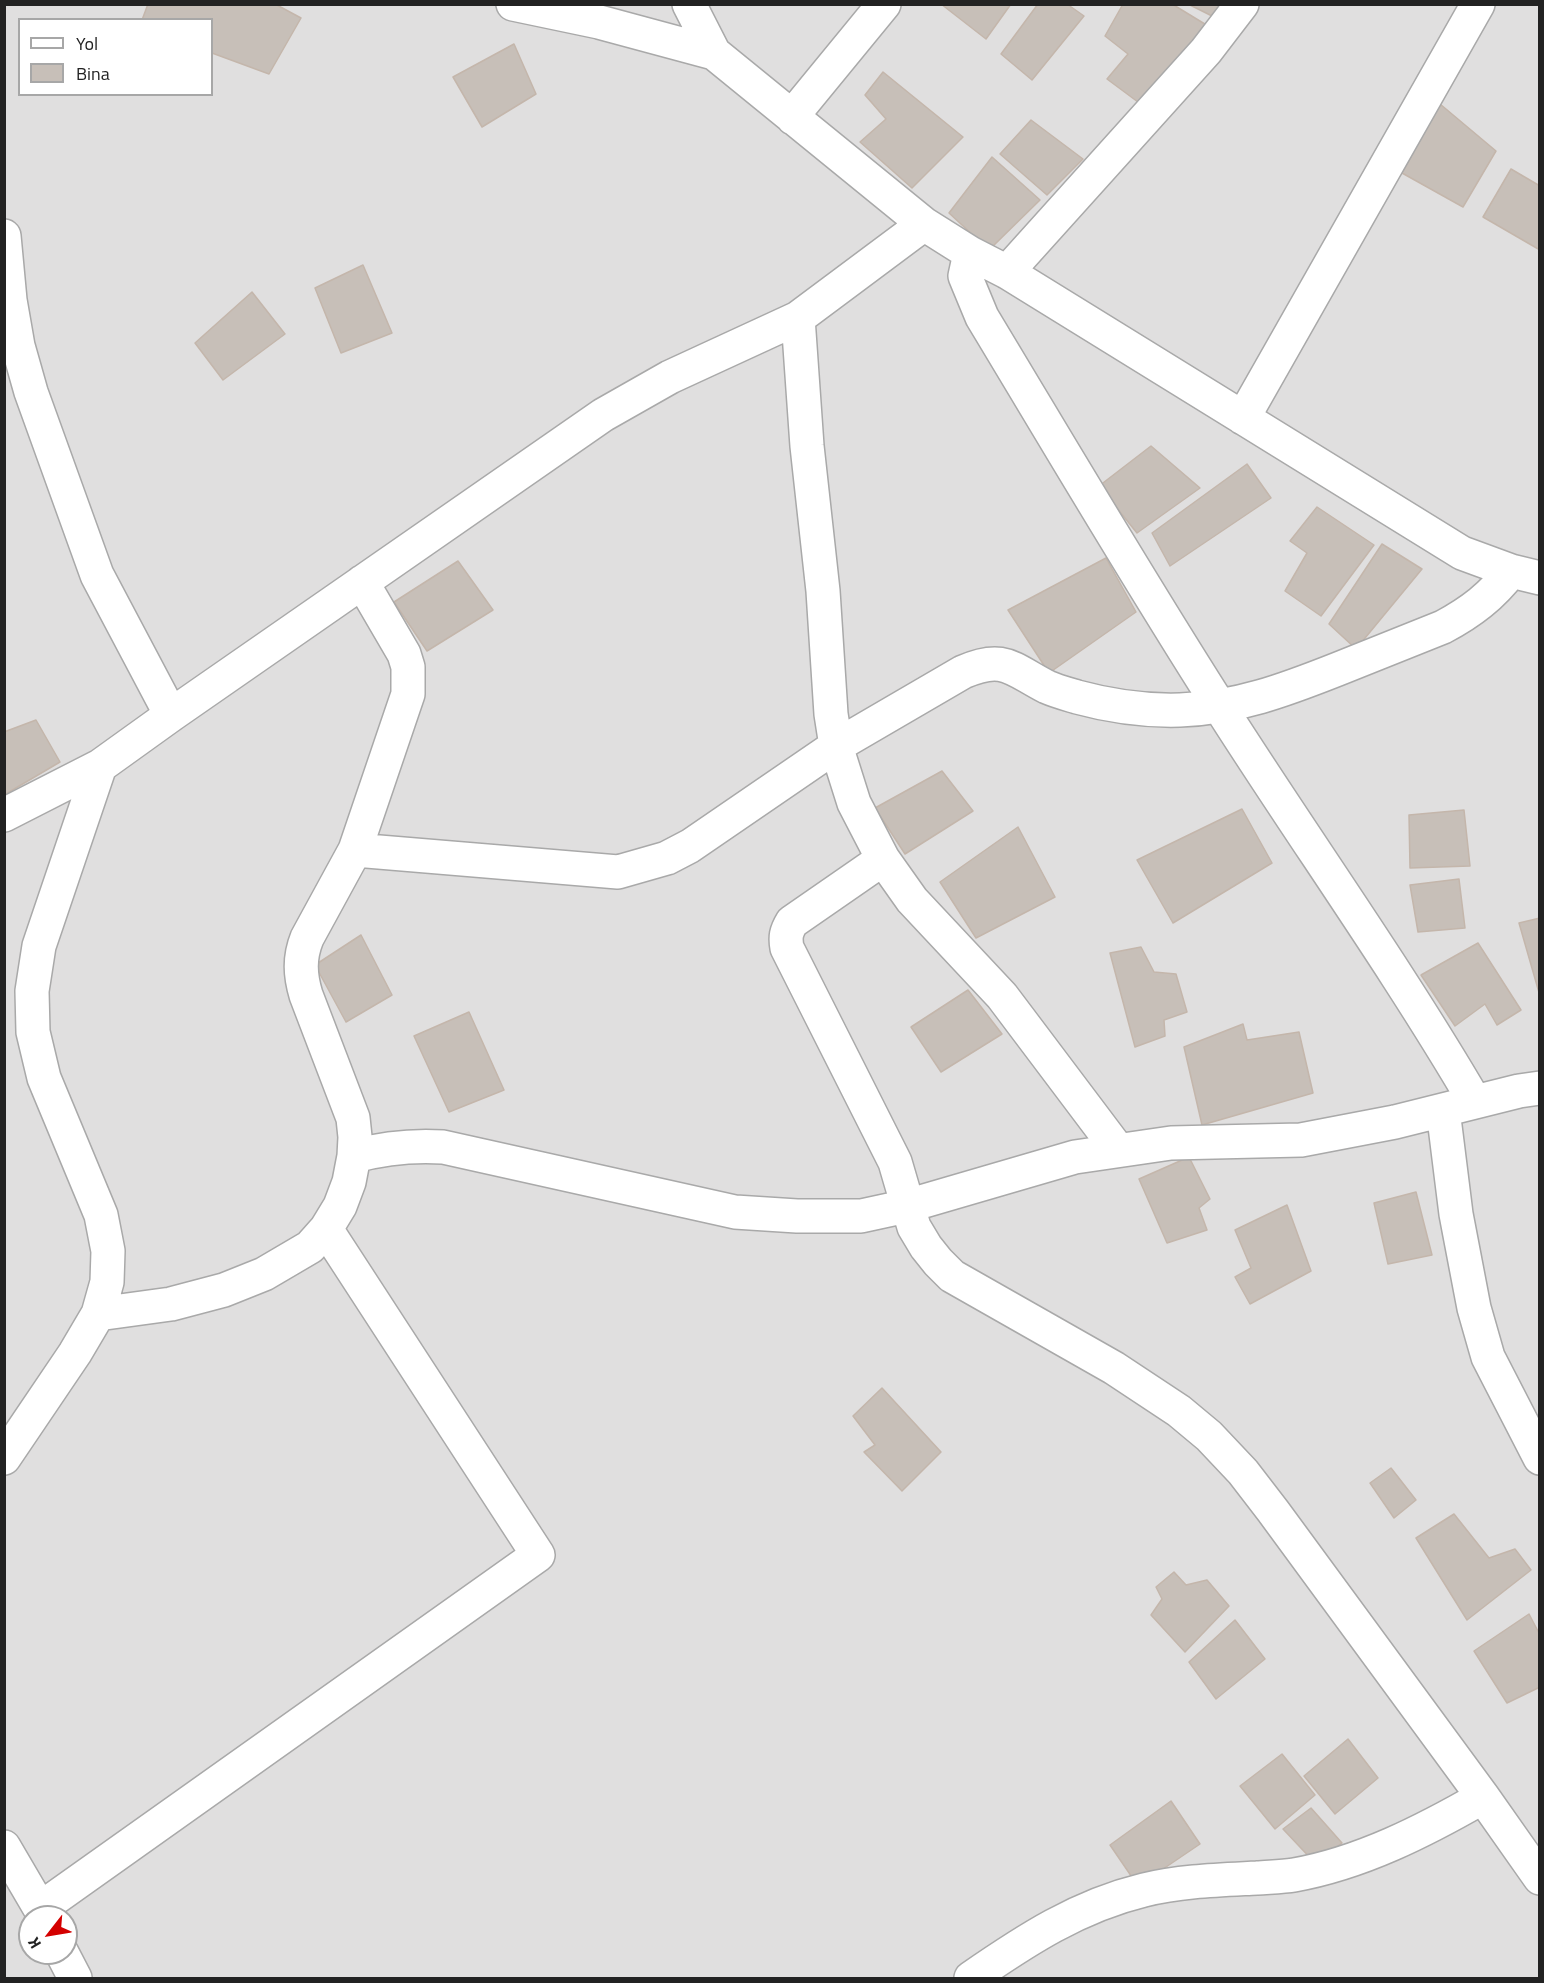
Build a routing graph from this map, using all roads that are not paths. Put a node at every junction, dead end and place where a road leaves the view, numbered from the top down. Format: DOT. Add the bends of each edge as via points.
graph roads {
  1 [pos="513,4"];
  2 [pos="689,4"];
  3 [pos="884,4"];
  4 [pos="1242,4"];
  5 [pos="1478,4"];
  6 [pos="714,53"];
  7 [pos="793,118"];
  8 [pos="924,224"];
  9 [pos="4,236"];
  10 [pos="970,253"];
  11 [pos="1007,272"];
  12 [pos="798,318"];
  13 [pos="1243,418"];
  14 [pos="1525,575"];
  15 [pos="362,582"];
  16 [pos="1220,707"];
  17 [pos="171,715"];
  18 [pos="836,746"];
  19 [pos="100,766"];
  20 [pos="4,814"];
  21 [pos="355,850"];
  22 [pos="882,859"];
  23 [pos="1539,1088"];
  24 [pos="1475,1102"];
  25 [pos="1443,1110"];
  26 [pos="1118,1150"];
  27 [pos="354,1156"];
  28 [pos="907,1206"];
  29 [pos="326,1229"];
  30 [pos="98,1314"];
  31 [pos="4,1458"];
  32 [pos="1539,1458"];
  33 [pos="1483,1797"];
  34 [pos="4,1848"];
  35 [pos="1539,1878"];
  36 [pos="39,1905"];
  37 [pos="53,1905"];
  38 [pos="971,1978"];
  1 -- 6 [label="street"];
  2 -- 6 [label="street"];
  3 -- 7 [label="street"];
  4 -- 11 [label="street" via="1206,51"];
  5 -- 13 [label="street"];
  6 -- 7 [label="street"];
  7 -- 8 [label="street"];
  8 -- 10 [label="street"];
  8 -- 12 [label="street"];
  9 -- 17 [label="street" via="10,300 31,392 97,574"];
  10 -- 11 [label="street"];
  10 -- 16 [label="street" via="965,276 982,317"];
  11 -- 13 [label="street"];
  12 -- 15 [label="street" via="670,377 603,415"];
  12 -- 18 [label="street"];
  13 -- 14 [label="street" via="1462,553"];
  14 -- 16 [label="street" via="1443,627 1277,693"];
  15 -- 17 [label="street"];
  15 -- 21 [label="street" via="404,654 409,681"];
  16 -- 18 [label="street" via="1178,710 1106,704 1048,688 1019,669 994,663 963,672"];
  16 -- 24 [label="street" via="1438,1038"];
  17 -- 19 [label="street"];
  18 -- 21 [label="street" via="690,846 667,858 618,872"];
  18 -- 22 [label="street" via="854,803"];
  19 -- 20 [label="street"];
  19 -- 30 [label="street" via="39,946 32,991 33,1032 44,1078 100,1215 108,1251 107,1282"];
  21 -- 27 [label="street" via="308,938 300,964 306,995 353,1118"];
  22 -- 26 [label="street" via="912,900 1002,996"];
  22 -- 28 [label="street" via="792,922 785,939 895,1162"];
  23 -- 24 [label="street"];
  24 -- 25 [label="street"];
  25 -- 26 [label="street" via="1300,1140 1171,1143"];
  25 -- 32 [label="street" via="1456,1214 1474,1308 1488,1357"];
  26 -- 28 [label="street" via="1075,1158"];
  27 -- 28 [label="street" via="384,1148 443,1147 735,1212 861,1216"];
  27 -- 29 [label="street" via="340,1206"];
  28 -- 33 [label="street" via="926,1247 952,1276 1147,1388 1209,1436 1273,1511"];
  29 -- 30 [label="street" via="310,1248 264,1274 224,1290 198,1299"];
  29 -- 37 [label="street" via="538,1555"];
  30 -- 31 [label="street"];
  33 -- 35 [label="street"];
  33 -- 38 [label="street" via="1414,1835 1335,1865 1293,1875 1179,1883 1110,1900 1040,1932"];
  34 -- 36 [label="street"];
}
